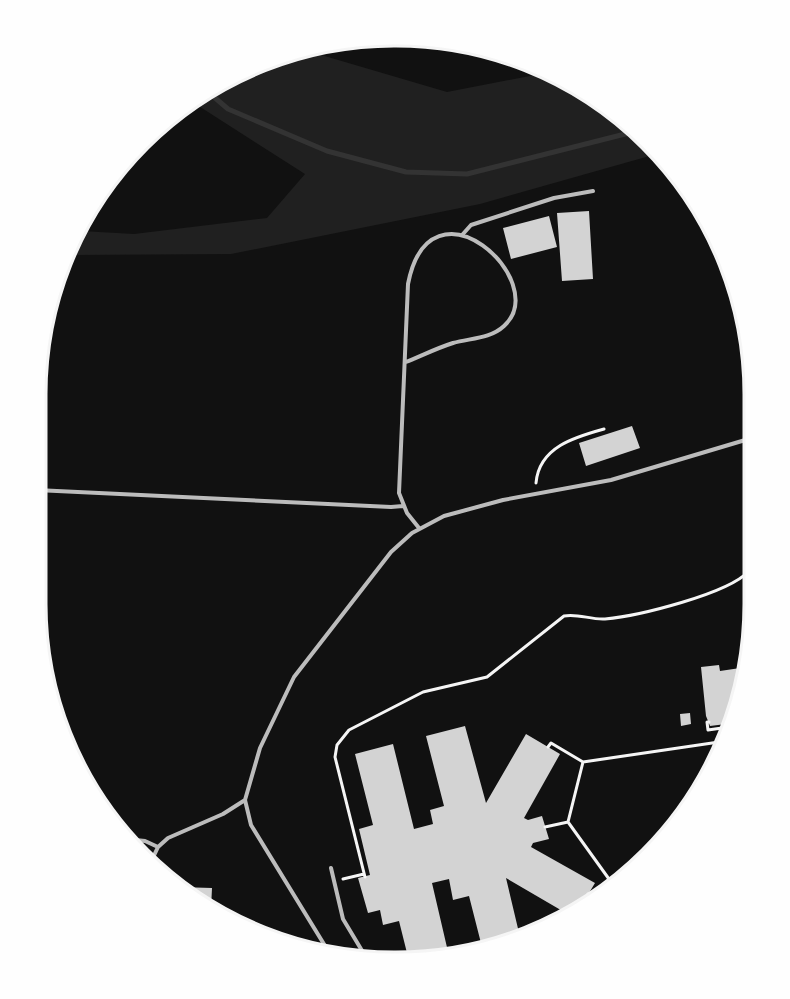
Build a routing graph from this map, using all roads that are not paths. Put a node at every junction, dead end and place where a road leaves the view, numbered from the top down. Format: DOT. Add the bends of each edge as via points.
graph roads {
  1 [pos="593,191"];
  2 [pos="463,234"];
  3 [pos="406,362"];
  4 [pos="744,440"];
  5 [pos="46,490"];
  6 [pos="403,506"];
  7 [pos="419,528"];
  8 [pos="245,800"];
  9 [pos="140,841"];
  10 [pos="158,847"];
  11 [pos="154,855"];
  12 [pos="331,868"];
  13 [pos="325,945"];
  14 [pos="362,951"];
  1 -- 2 [label="lane" via="554,198 471,225"];
  2 -- 3 [label="lane" via="440,236 415,259 408,284"];
  2 -- 3 [label="lane" via="485,248 514,284 517,299 513,314 490,336 454,343"];
  3 -- 6 [label="lane" via="399,478"];
  4 -- 7 [label="lane" via="611,480 444,516"];
  5 -- 6 [label="lane"];
  6 -- 7 [label="lane"];
  7 -- 8 [label="lane" via="391,552 294,677 260,748"];
  8 -- 10 [label="lane" via="168,838"];
  8 -- 13 [label="lane" via="250,825"];
  9 -- 10 [label="lane"];
  10 -- 11 [label="lane"];
  12 -- 14 [label="lane" via="343,919"];
}
